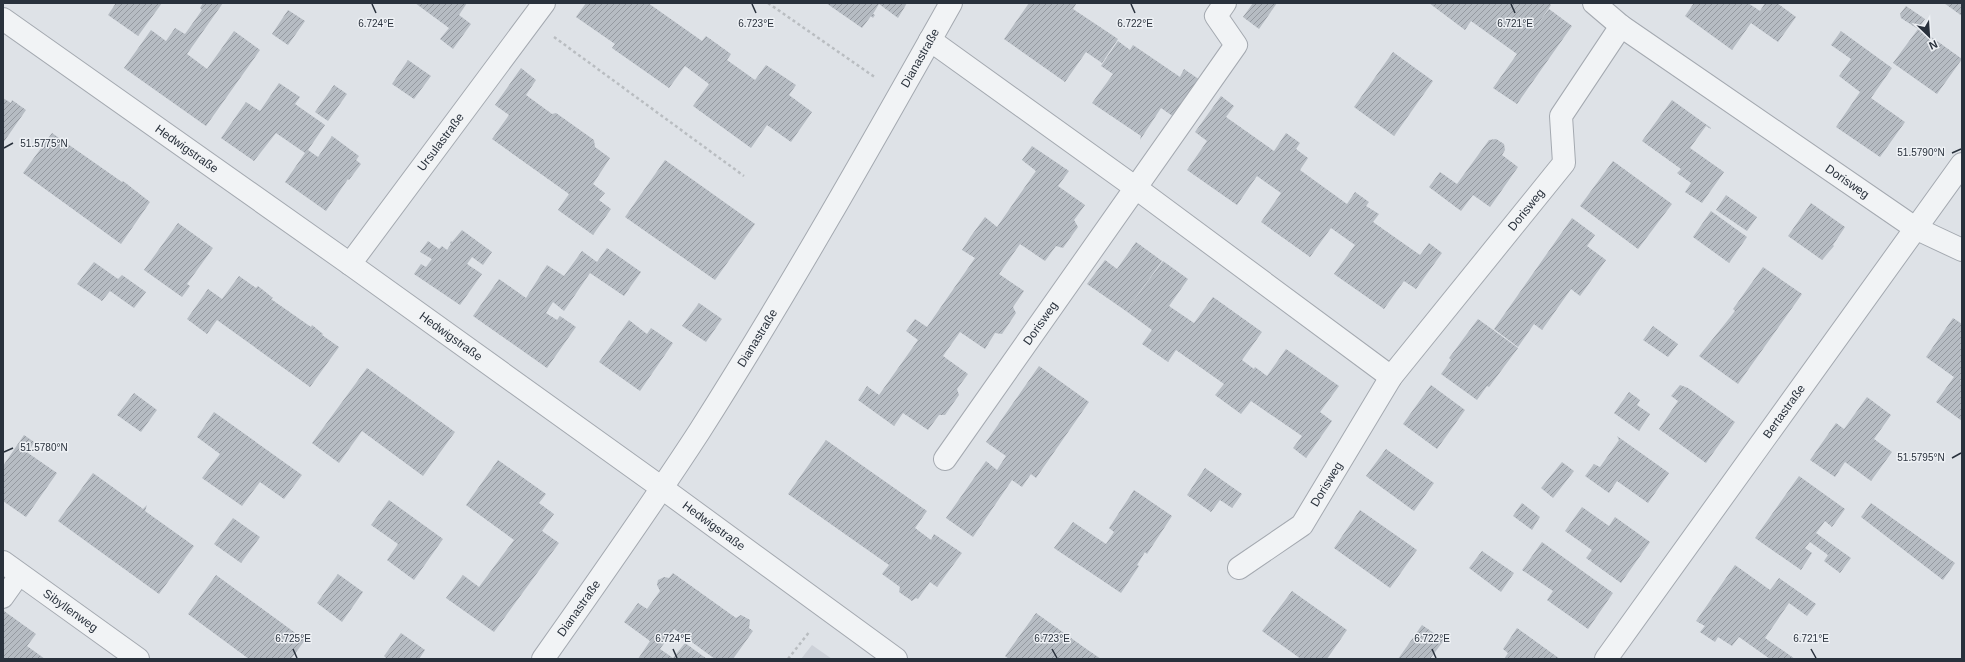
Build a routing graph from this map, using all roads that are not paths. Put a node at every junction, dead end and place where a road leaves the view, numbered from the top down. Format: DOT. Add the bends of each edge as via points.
graph roads {
  1 [pos="951,3"];
  2 [pos="1225,3"];
  3 [pos="1594,3"];
  4 [pos="535,9"];
  5 [pos="3,19"];
  6 [pos="1621,26"];
  7 [pos="930,40"];
  8 [pos="1962,164"];
  9 [pos="1136,188"];
  10 [pos="1915,228"];
  11 [pos="1962,250"];
  12 [pos="350,264"];
  13 [pos="1391,377"];
  14 [pos="945,459"];
  15 [pos="662,488"];
  16 [pos="12,568"];
  17 [pos="1239,568"];
  18 [pos="3,598"];
  19 [pos="134,658"];
  20 [pos="543,659"];
  21 [pos="896,659"];
  22 [pos="1606,659"];
  1 -- 7 [label="street, Dianastraße"];
  2 -- 9 [label="street, Dorisweg" via="1216,16 1236,45"];
  3 -- 6 [label="street, Dorisweg"];
  4 -- 12 [label="street, Ursulastraße"];
  5 -- 12 [label="street, Hedwigstraße"];
  6 -- 10 [label="street, Dorisweg"];
  6 -- 13 [label="street, Dorisweg" via="1561,116 1564,163"];
  7 -- 9 [label="street"];
  7 -- 15 [label="street, Dianastraße" via="798,268"];
  8 -- 10 [label="street, Bertastraße"];
  9 -- 13 [label="street"];
  9 -- 14 [label="street, Dorisweg"];
  10 -- 11 [label="street, Dorisweg"];
  10 -- 22 [label="street, Bertastraße"];
  12 -- 15 [label="street, Hedwigstraße"];
  13 -- 17 [label="street, Dorisweg" via="1302,525"];
  15 -- 20 [label="street, Dianastraße"];
  15 -- 21 [label="street, Hedwigstraße"];
  16 -- 18 [label="lane"];
  16 -- 19 [label="street, Sibyllenweg"];
}
